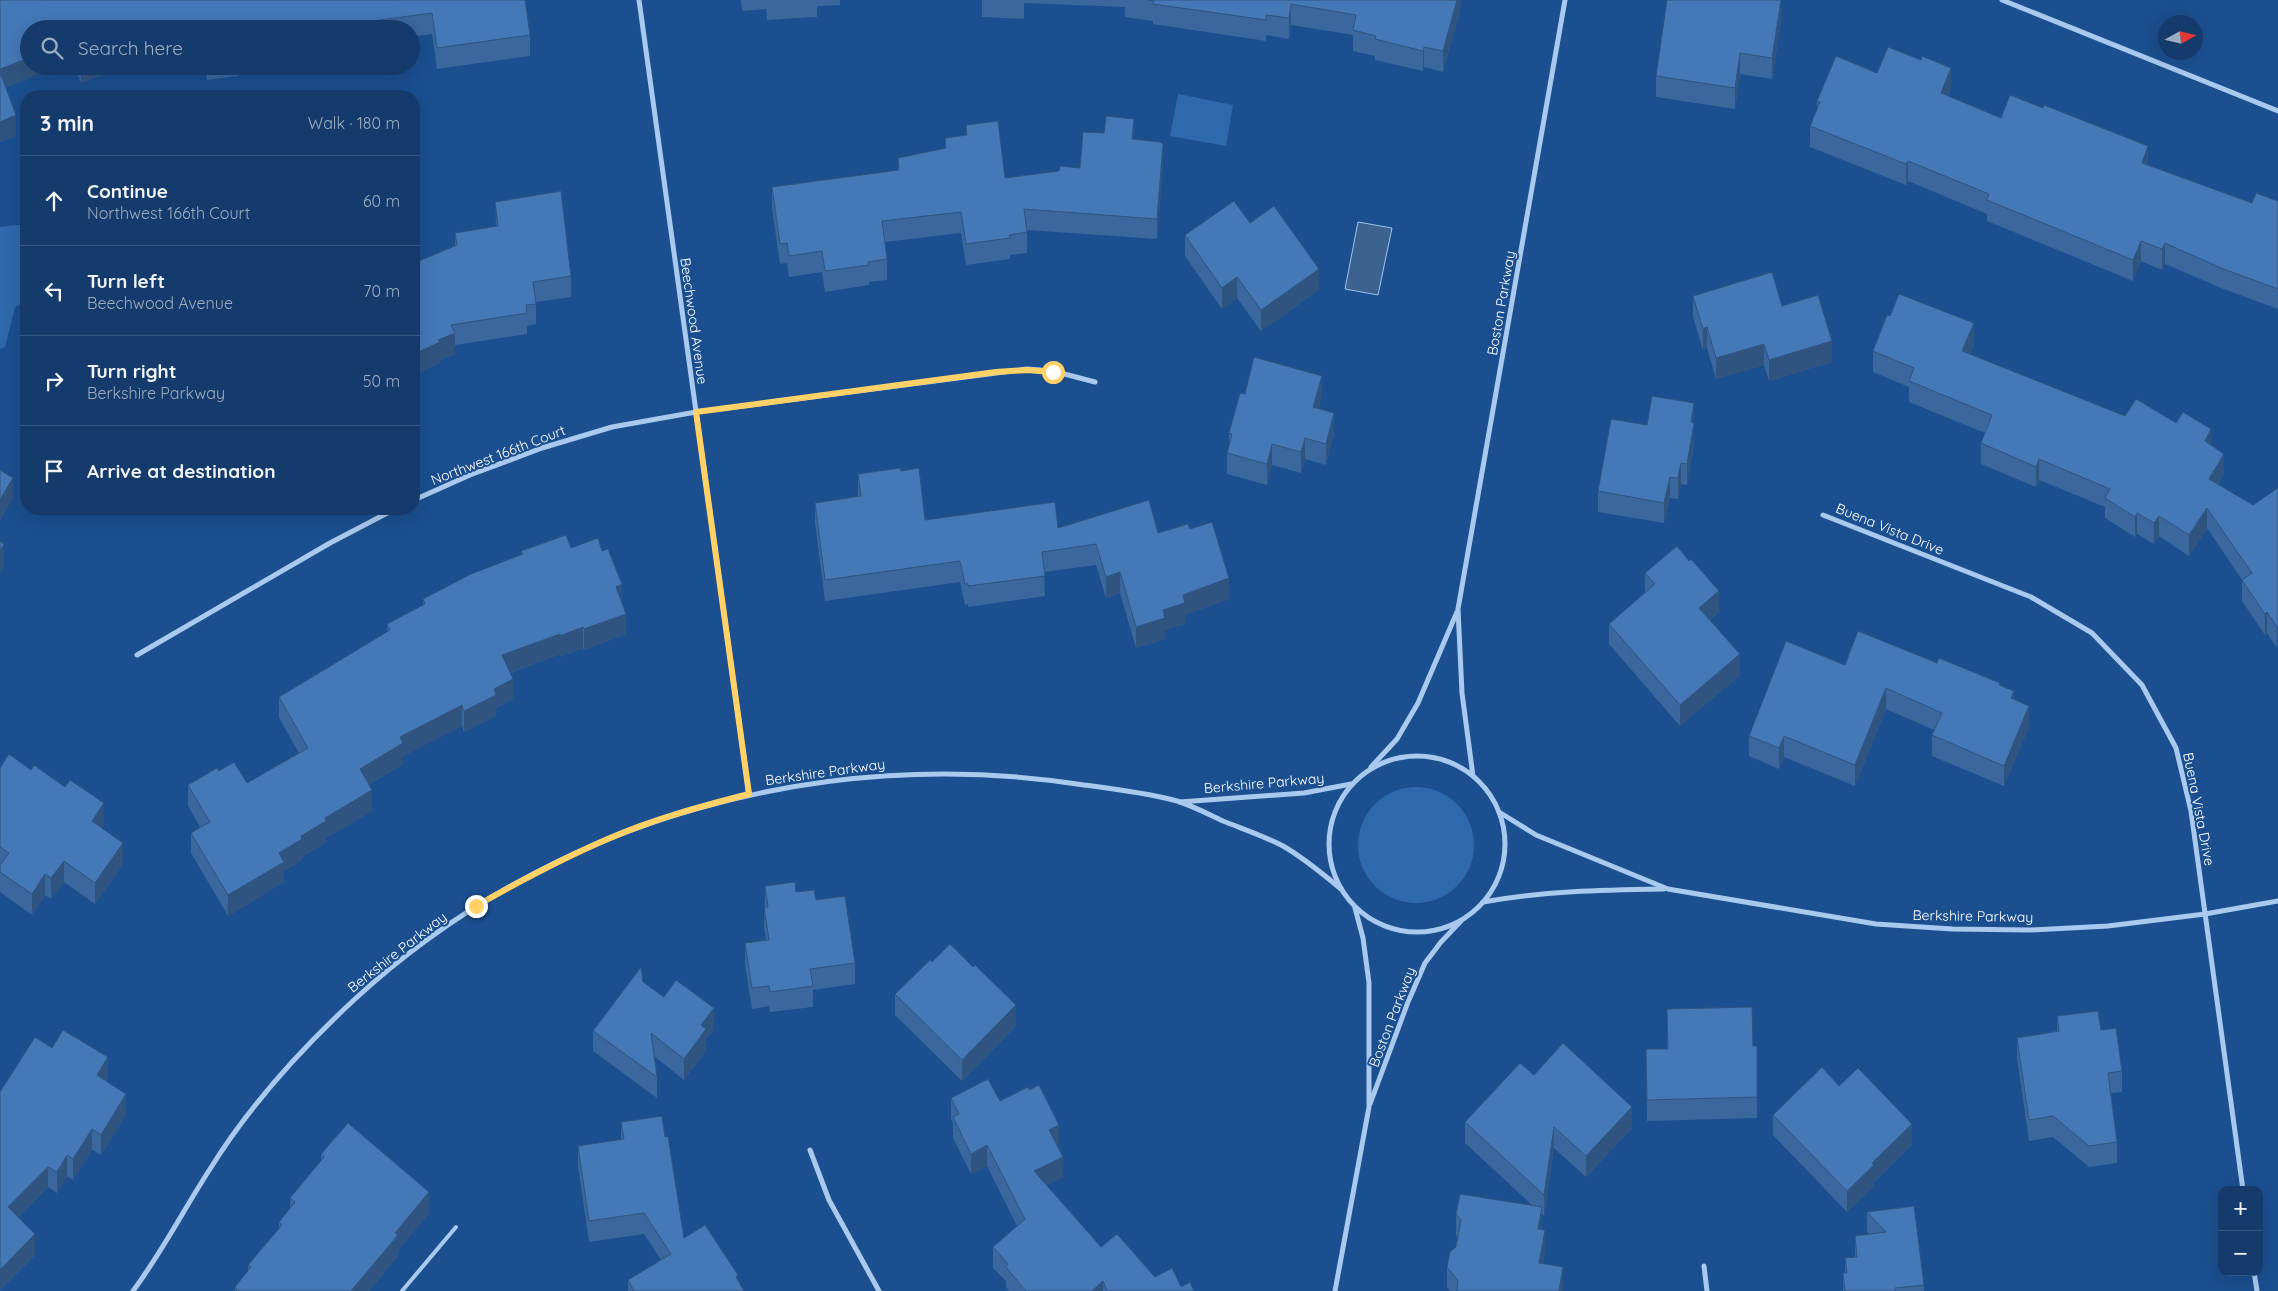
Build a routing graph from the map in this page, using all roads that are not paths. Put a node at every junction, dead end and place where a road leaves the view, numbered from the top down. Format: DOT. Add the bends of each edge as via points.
graph roads {
  1 [pos="639,0"];
  2 [pos="1565,0"];
  3 [pos="2002,0"];
  4 [pos="2278,111"];
  5 [pos="1095,382"];
  6 [pos="696,412"];
  7 [pos="420,497"];
  8 [pos="383,515"];
  9 [pos="1823,515"];
  10 [pos="1458,609"];
  11 [pos="137,655"];
  12 [pos="1369,769"];
  13 [pos="1473,776"];
  14 [pos="1351,784"];
  15 [pos="749,794"];
  16 [pos="1179,802"];
  17 [pos="1499,812"];
  18 [pos="1341,889"];
  19 [pos="1668,889"];
  20 [pos="2278,901"];
  21 [pos="1482,902"];
  22 [pos="1355,907"];
  23 [pos="2205,914"];
  24 [pos="1465,918"];
  25 [pos="1369,1107"];
  26 [pos="810,1150"];
  27 [pos="2242,1186"];
  28 [pos="456,1227"];
  29 [pos="1704,1266"];
  30 [pos="2255,1276"];
  31 [pos="133,1291"];
  32 [pos="402,1291"];
  33 [pos="879,1291"];
  34 [pos="1335,1291"];
  35 [pos="1707,1291"];
  36 [pos="2257,1291"];
  1 -- 6 [label="street, Beechwood Avenue"];
  2 -- 10 [label="street, Boston Parkway"];
  3 -- 4 [label="street"];
  5 -- 6 [label="street, Northwest 166th Court" via="1053,372 1027,370"];
  6 -- 7 [label="street, Northwest 166th Court" via="612,427 542,448"];
  6 -- 15 [label="street, Beechwood Avenue"];
  8 -- 11 [label="street" via="330,542"];
  9 -- 23 [label="street, Buena Vista Drive" via="2031,597 2092,633 2136,678 2176,748 2191,811"];
  10 -- 12 [label="street, Boston Parkway" via="1418,703 1397,739"];
  10 -- 13 [label="street, Boston Parkway" via="1462,693"];
  12 -- 13 [label="street" via="1411,755 1455,764"];
  12 -- 14 [label="street"];
  13 -- 17 [label="street" via="1488,792"];
  14 -- 16 [label="street, Berkshire Parkway" via="1304,793"];
  14 -- 18 [label="street" via="1338,803 1330,824 1328,846 1332,869"];
  15 -- 16 [label="street, Berkshire Parkway" via="823,780 973,773 1050,779"];
  15 -- 31 [label="street, Berkshire Parkway" via="662,819 542,869 476,906 413,950 342,1012 253,1109 211,1166"];
  16 -- 18 [label="street, Berkshire Parkway" via="1282,846"];
  17 -- 19 [label="street, Berkshire Parkway" via="1563,848"];
  17 -- 21 [label="street" via="1504,836 1503,860 1496,882"];
  18 -- 22 [label="street"];
  19 -- 21 [label="street, Berkshire Parkway" via="1565,891"];
  19 -- 23 [label="street, Berkshire Parkway" via="1876,924 1952,929 2108,926"];
  20 -- 23 [label="street, Berkshire Parkway"];
  21 -- 24 [label="street"];
  22 -- 24 [label="street" via="1373,921 1396,930 1420,932 1443,928"];
  22 -- 25 [label="street, Boston Parkway" via="1369,983"];
  23 -- 27 [label="street, Buena Vista Drive"];
  24 -- 25 [label="street, Boston Parkway" via="1425,963"];
  25 -- 34 [label="street, Boston Parkway"];
  26 -- 33 [label="street" via="829,1200"];
  28 -- 32 [label="lane"];
  29 -- 35 [label="street"];
  30 -- 36 [label="street"];
}
